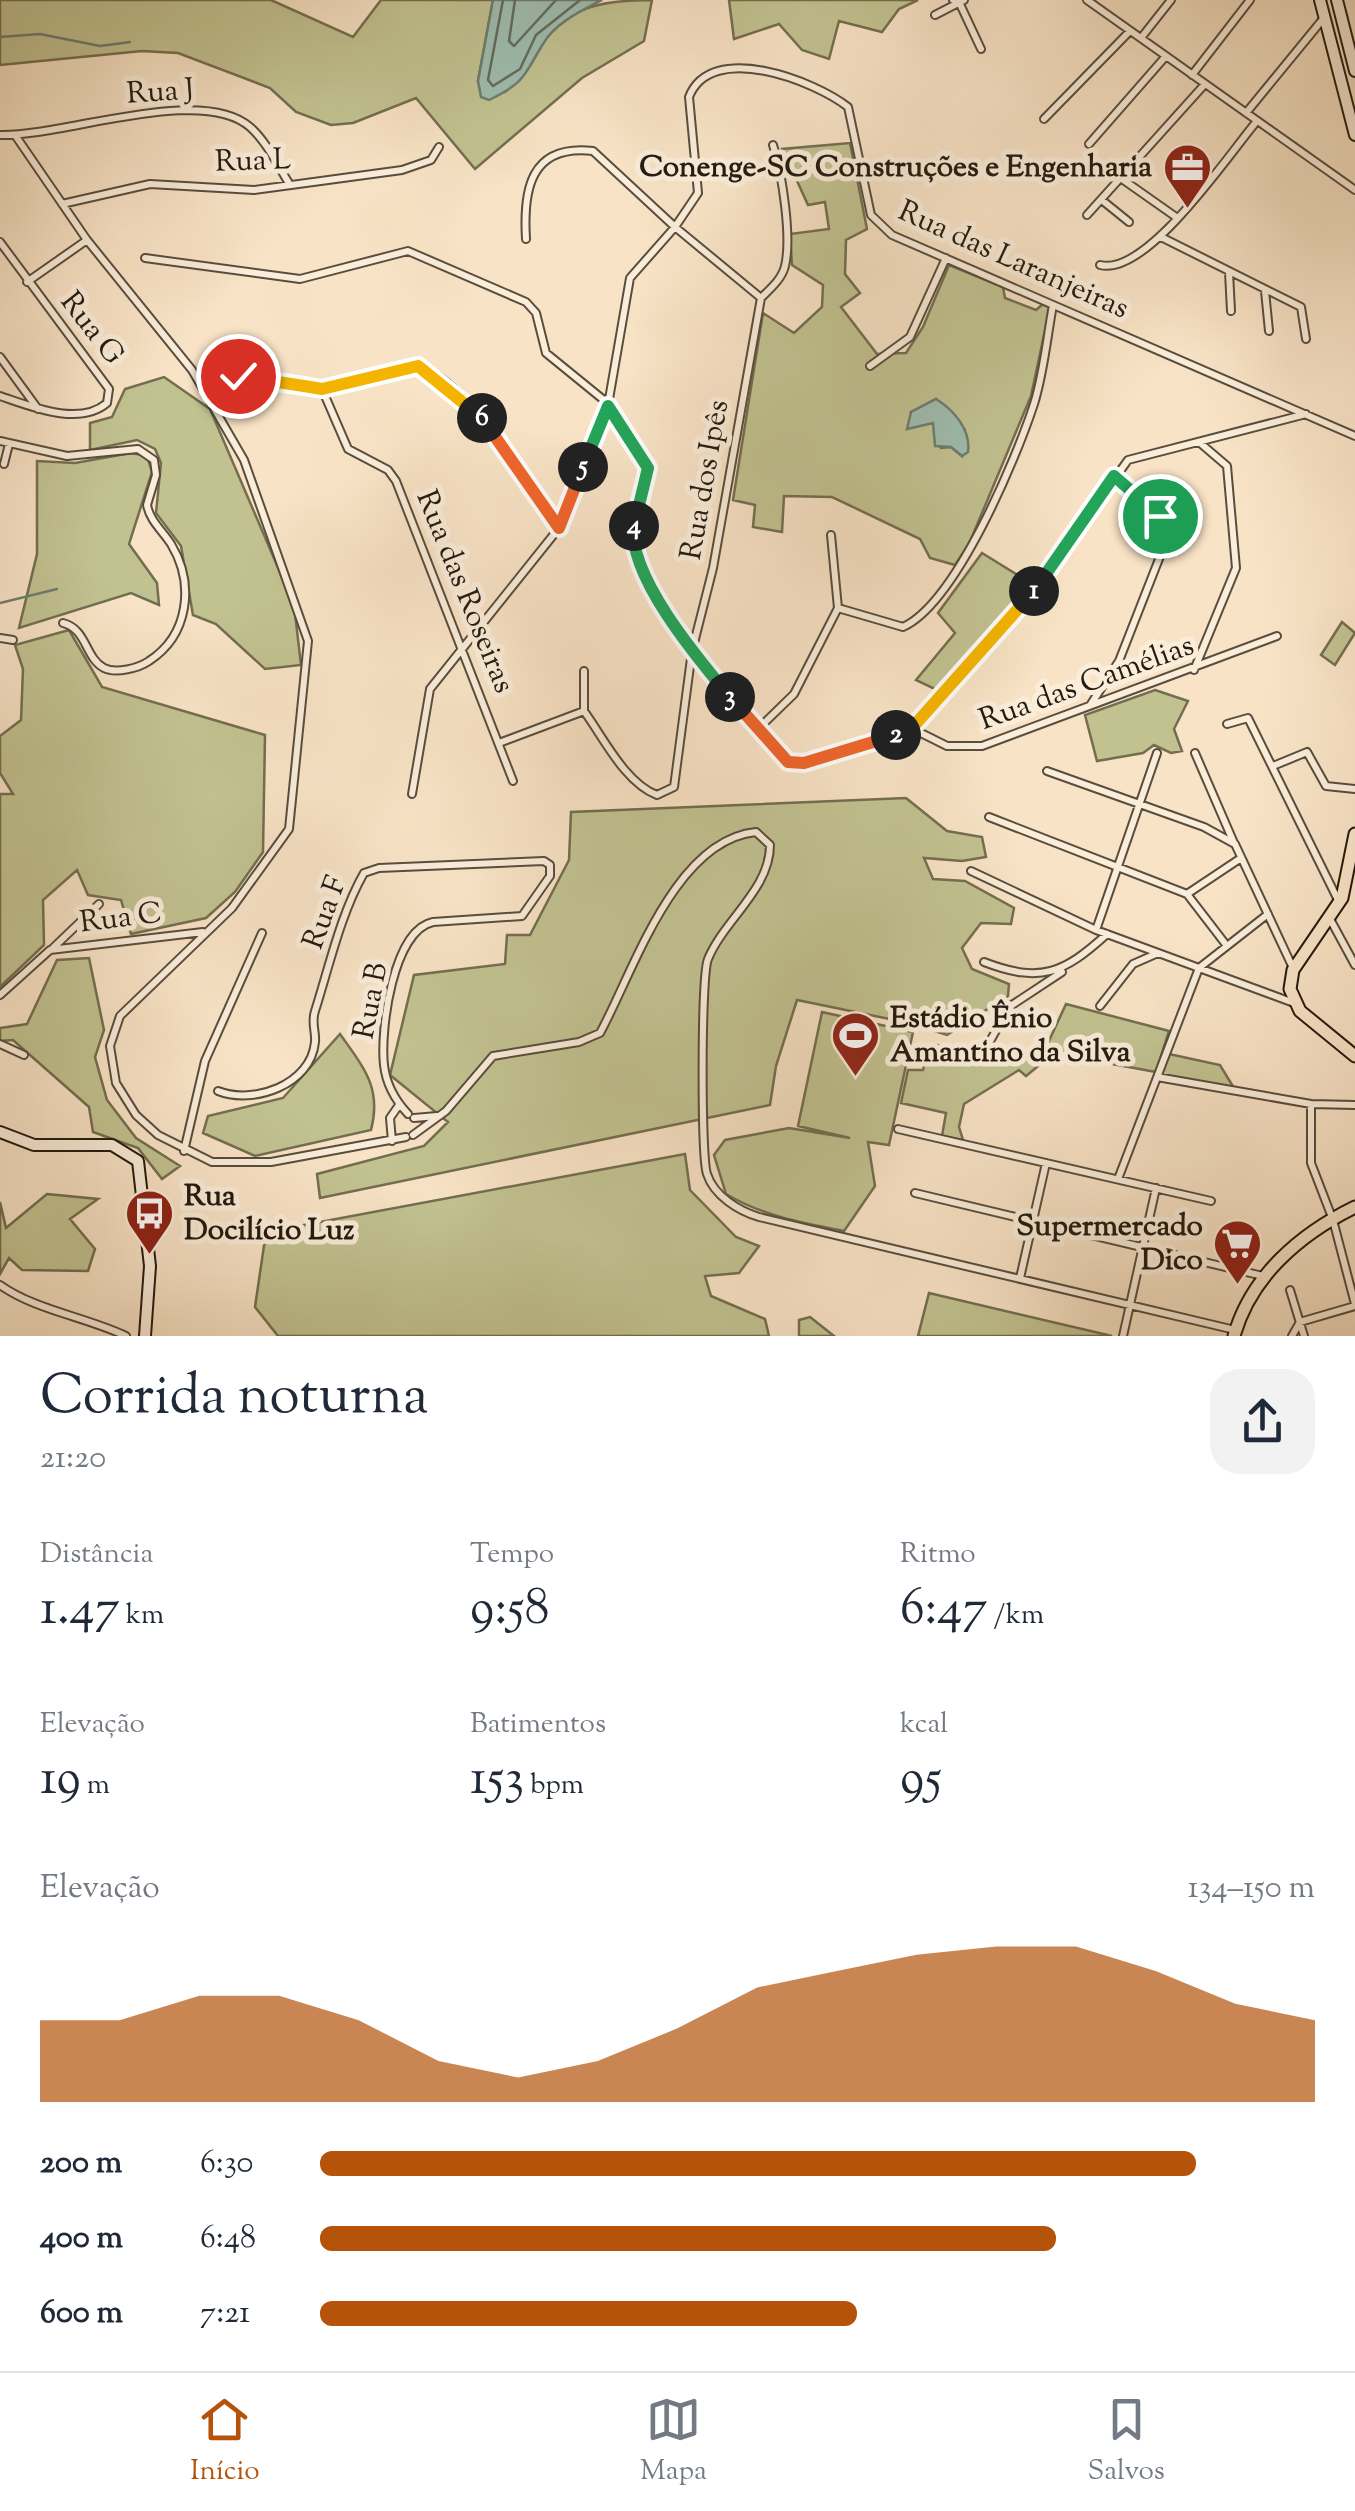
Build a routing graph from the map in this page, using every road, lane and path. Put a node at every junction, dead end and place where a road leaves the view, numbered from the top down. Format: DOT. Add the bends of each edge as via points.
graph roads {
  1 [pos="1087,0"];
  2 [pos="1170,0"];
  3 [pos="1250,0"];
  4 [pos="1320,0"];
  5 [pos="1337,0"];
  6 [pos="959,1"];
  7 [pos="935,15"];
  8 [pos="1324,18"];
  9 [pos="1130,31"];
  10 [pos="1141,38"];
  11 [pos="981,49"];
  12 [pos="1166,56"];
  13 [pos="1355,70"];
  14 [pos="1192,75"];
  15 [pos="1206,84"];
  16 [pos="1246,113"];
  17 [pos="1044,118"];
  18 [pos="1257,121"];
  19 [pos="0,135"];
  20 [pos="14,135"];
  21 [pos="1355,135"];
  22 [pos="1090,144"];
  23 [pos="773,145"];
  24 [pos="439,147"];
  25 [pos="1122,179"];
  26 [pos="290,184"];
  27 [pos="1355,190"];
  28 [pos="1103,201"];
  29 [pos="62,204"];
  30 [pos="1088,216"];
  31 [pos="1176,217"];
  32 [pos="1130,222"];
  33 [pos="675,228"];
  34 [pos="1161,238"];
  35 [pos="526,239"];
  36 [pos="87,240"];
  37 [pos="0,242"];
  38 [pos="145,258"];
  39 [pos="946,258"];
  40 [pos="1100,264"];
  41 [pos="1230,272"];
  42 [pos="26,283"];
  43 [pos="1265,289"];
  44 [pos="762,298"];
  45 [pos="1053,305"];
  46 [pos="1231,310"];
  47 [pos="1269,331"];
  48 [pos="1306,339"];
  49 [pos="0,357"];
  50 [pos="870,366"];
  51 [pos="238,376"];
  52 [pos="322,389"];
  53 [pos="0,396"];
  54 [pos="608,406"];
  55 [pos="39,410"];
  56 [pos="1306,414"];
  57 [pos="1355,436"];
  58 [pos="0,441"];
  59 [pos="1198,441"];
  60 [pos="10,444"];
  61 [pos="4,464"];
  62 [pos="1114,476"];
  63 [pos="559,528"];
  64 [pos="830,535"];
  65 [pos="838,608"];
  66 [pos="64,624"];
  67 [pos="1277,636"];
  68 [pos="0,638"];
  69 [pos="12,640"];
  70 [pos="463,647"];
  71 [pos="692,651"];
  72 [pos="1194,670"];
  73 [pos="584,671"];
  74 [pos="1089,706"];
  75 [pos="584,711"];
  76 [pos="1227,724"];
  77 [pos="912,728"];
  78 [pos="757,730"];
  79 [pos="499,743"];
  80 [pos="1157,753"];
  81 [pos="1195,753"];
  82 [pos="1273,766"];
  83 [pos="1046,771"];
  84 [pos="512,780"];
  85 [pos="1355,789"];
  86 [pos="412,794"];
  87 [pos="1140,803"];
  88 [pos="989,817"];
  89 [pos="1355,834"];
  90 [pos="1234,844"];
  91 [pos="1241,858"];
  92 [pos="1120,867"];
  93 [pos="971,872"];
  94 [pos="550,876"];
  95 [pos="1187,894"];
  96 [pos="99,904"];
  97 [pos="1340,904"];
  98 [pos="1268,914"];
  99 [pos="1330,918"];
  100 [pos="1096,930"];
  101 [pos="204,932"];
  102 [pos="262,933"];
  103 [pos="1107,934"];
  104 [pos="1227,946"];
  105 [pos="50,950"];
  106 [pos="1159,953"];
  107 [pos="984,962"];
  108 [pos="1355,965"];
  109 [pos="1066,968"];
  110 [pos="1199,968"];
  111 [pos="1293,970"];
  112 [pos="0,995"];
  113 [pos="1294,1003"];
  114 [pos="1100,1006"];
  115 [pos="989,1043"];
  116 [pos="0,1044"];
  117 [pos="24,1054"];
  118 [pos="1355,1056"];
  119 [pos="1157,1076"];
  120 [pos="218,1091"];
  121 [pos="399,1104"];
  122 [pos="1311,1104"];
  123 [pos="1355,1106"];
  124 [pos="438,1116"];
  125 [pos="898,1130"];
  126 [pos="0,1132"];
  127 [pos="392,1141"];
  128 [pos="184,1151"];
  129 [pos="1046,1163"];
  130 [pos="1118,1179"];
  131 [pos="1156,1188"];
  132 [pos="915,1194"];
  133 [pos="1211,1200"];
  134 [pos="1355,1207"];
  135 [pos="1333,1220"];
  136 [pos="1033,1222"];
  137 [pos="1143,1248"];
  138 [pos="1264,1276"];
  139 [pos="1020,1278"];
  140 [pos="0,1285"];
  141 [pos="1290,1290"];
  142 [pos="1130,1305"];
  143 [pos="1355,1305"];
  144 [pos="1300,1322"];
  145 [pos="1235,1333"];
  146 [pos="126,1336"];
  147 [pos="145,1336"];
  148 [pos="1123,1336"];
  149 [pos="1292,1336"];
  150 [pos="1304,1336"];
  1 -- 9 [label="street"];
  2 -- 10 [label="street"];
  3 -- 14 [label="street"];
  4 -- 8 [label="main road"];
  5 -- 13 [label="main road"];
  6 -- 7 [label="street"];
  6 -- 11 [label="street"];
  8 -- 16 [label="street"];
  8 -- 21 [label="main road"];
  9 -- 10 [label="street"];
  9 -- 17 [label="street"];
  10 -- 12 [label="street"];
  12 -- 14 [label="street"];
  12 -- 22 [label="street"];
  14 -- 15 [label="street"];
  15 -- 16 [label="street"];
  15 -- 25 [label="street"];
  16 -- 18 [label="street"];
  18 -- 27 [label="street"];
  18 -- 31 [label="street"];
  19 -- 20 [label="street, Rua J"];
  20 -- 26 [label="street, Rua J" via="147,114 229,114 252,128"];
  20 -- 29 [label="street"];
  23 -- 44 [label="street, Rua dos Ipês" via="786,262"];
  24 -- 26 [label="street, Rua L" via="430,160 402,170"];
  25 -- 28 [label="street"];
  25 -- 31 [label="street"];
  26 -- 29 [label="street, Rua L" via="254,190 150,184"];
  28 -- 30 [label="street"];
  28 -- 32 [label="street"];
  29 -- 36 [label="street"];
  31 -- 34 [label="street"];
  33 -- 35 [label="street" via="600,154 577,150 544,162 530,180"];
  33 -- 39 [label="street, Rua das Laranjeiras" via="700,186 691,91 708,77 751,66 848,106 876,223"];
  33 -- 44 [label="street"];
  33 -- 54 [label="street, Rua das Laranjeiras" via="630,278"];
  34 -- 40 [label="street" via="1121,265"];
  34 -- 41 [label="street"];
  36 -- 42 [label="street"];
  36 -- 101 [label="street" via="192,370 244,460 308,640 289,828 232,908"];
  37 -- 42 [label="street, Rua G"];
  38 -- 54 [label="street" via="300,279 418,253 526,302 536,313 546,353"];
  39 -- 45 [label="street, Rua das Laranjeiras"];
  39 -- 50 [label="street" via="910,337"];
  41 -- 43 [label="street"];
  41 -- 46 [label="street"];
  42 -- 55 [label="street, Rua G" via="109,389 96,410"];
  43 -- 47 [label="street"];
  43 -- 48 [label="street" via="1301,307"];
  44 -- 71 [label="street, Rua dos Ipês" via="714,568"];
  45 -- 56 [label="street, Rua das Laranjeiras"];
  45 -- 65 [label="street" via="1033,406 982,526 954,572 916,620 902,627"];
  49 -- 55 [label="street"];
  51 -- 52 [label="street"];
  52 -- 63 [label="street" via="410,366 426,369 477,412"];
  52 -- 70 [label="street, Rua das Roseiras" via="352,454 392,474"];
  53 -- 55 [label="street, Rua G"];
  54 -- 63 [label="street, Rua das Laranjeiras"];
  54 -- 71 [label="street" via="648,468 635,515 634,552"];
  56 -- 57 [label="street, Rua das Laranjeiras"];
  56 -- 59 [label="street"];
  58 -- 60 [label="street"];
  59 -- 62 [label="street" via="1128,460"];
  59 -- 72 [label="street" via="1227,466 1237,559"];
  60 -- 61 [label="street"];
  60 -- 66 [label="street" via="67,456 138,448 154,460 147,504 178,560 182,626 147,663 114,670 100,664 77,630"];
  62 -- 74 [label="street" via="1160,516 1168,536 1119,661"];
  62 -- 77 [label="street" via="1024,604"];
  63 -- 70 [label="street, Rua das Laranjeiras"];
  64 -- 65 [label="street"];
  65 -- 78 [label="street" via="794,694"];
  67 -- 72 [label="street, Rua das Camélias"];
  68 -- 69 [label="street"];
  70 -- 79 [label="street, Rua das Roseiras"];
  70 -- 86 [label="street, Rua das Laranjeiras" via="430,689"];
  71 -- 75 [label="street, Rua dos Ipês" via="679,768 669,792 651,794 629,775"];
  71 -- 78 [label="street"];
  72 -- 74 [label="street, Rua das Camélias"];
  73 -- 75 [label="street"];
  74 -- 77 [label="street, Rua das Camélias" via="974,748 941,744"];
  75 -- 79 [label="street"];
  76 -- 82 [label="street" via="1248,718"];
  77 -- 78 [label="street" via="796,764 780,757"];
  79 -- 84 [label="street, Rua das Roseiras"];
  80 -- 87 [label="street"];
  81 -- 90 [label="street"];
  82 -- 85 [label="street" via="1307,752 1326,786"];
  82 -- 97 [label="street"];
  83 -- 87 [label="street"];
  87 -- 90 [label="street"];
  87 -- 92 [label="street"];
  88 -- 92 [label="street"];
  89 -- 97 [label="main road"];
  90 -- 91 [label="street"];
  91 -- 95 [label="street"];
  91 -- 98 [label="street"];
  92 -- 95 [label="street"];
  92 -- 100 [label="street"];
  93 -- 100 [label="street"];
  94 -- 120 [label="street, Rua F" via="550,865 531,860 364,872 315,1011 315,1041 304,1068 261,1093"];
  94 -- 121 [label="street, Rua B" via="514,920 417,928 392,984 383,1048"];
  95 -- 104 [label="street"];
  96 -- 105 [label="street"];
  97 -- 99 [label="main road"];
  98 -- 104 [label="street"];
  98 -- 111 [label="street"];
  99 -- 108 [label="street"];
  99 -- 111 [label="main road"];
  100 -- 103 [label="street"];
  101 -- 105 [label="street, Rua C"];
  101 -- 128 [label="street" via="120,1016 110,1046 111,1068 128,1105"];
  102 -- 128 [label="street" via="205,1061"];
  103 -- 106 [label="street"];
  103 -- 109 [label="street"];
  104 -- 110 [label="street"];
  105 -- 112 [label="street, Rua C"];
  106 -- 110 [label="street"];
  106 -- 114 [label="street" via="1133,964"];
  107 -- 109 [label="street" via="1035,974"];
  109 -- 115 [label="street" via="1009,1007"];
  110 -- 113 [label="street"];
  110 -- 119 [label="street"];
  111 -- 113 [label="main road"];
  113 -- 118 [label="main road"];
  116 -- 117 [label="street"];
  119 -- 122 [label="street"];
  119 -- 130 [label="street"];
  121 -- 124 [label="street, Rua B" via="411,1116"];
  121 -- 127 [label="street" via="390,1118"];
  122 -- 123 [label="street"];
  122 -- 135 [label="street" via="1311,1163"];
  124 -- 127 [label="street"];
  124 -- 139 [label="street" via="493,1056 600,1034 666,900 731,839 756,832 770,845 766,869 703,972 705,1159 711,1182 759,1218"];
  125 -- 129 [label="street"];
  126 -- 147 [label="main road" via="28,1145 112,1146 138,1161 150,1266"];
  127 -- 128 [label="street" via="258,1164 212,1162"];
  129 -- 130 [label="street"];
  129 -- 136 [label="street"];
  130 -- 131 [label="street"];
  131 -- 133 [label="street"];
  131 -- 137 [label="street"];
  132 -- 136 [label="street"];
  134 -- 135 [label="main road"];
  135 -- 138 [label="main road"];
  135 -- 143 [label="street"];
  136 -- 137 [label="street"];
  136 -- 139 [label="street"];
  137 -- 138 [label="street"];
  137 -- 142 [label="street"];
  138 -- 145 [label="main road"];
  139 -- 142 [label="street"];
  140 -- 146 [label="street" via="17,1298"];
  141 -- 144 [label="street"];
  142 -- 145 [label="street"];
  142 -- 148 [label="street"];
  143 -- 144 [label="street"];
  144 -- 149 [label="street"];
  144 -- 150 [label="street"];
}
